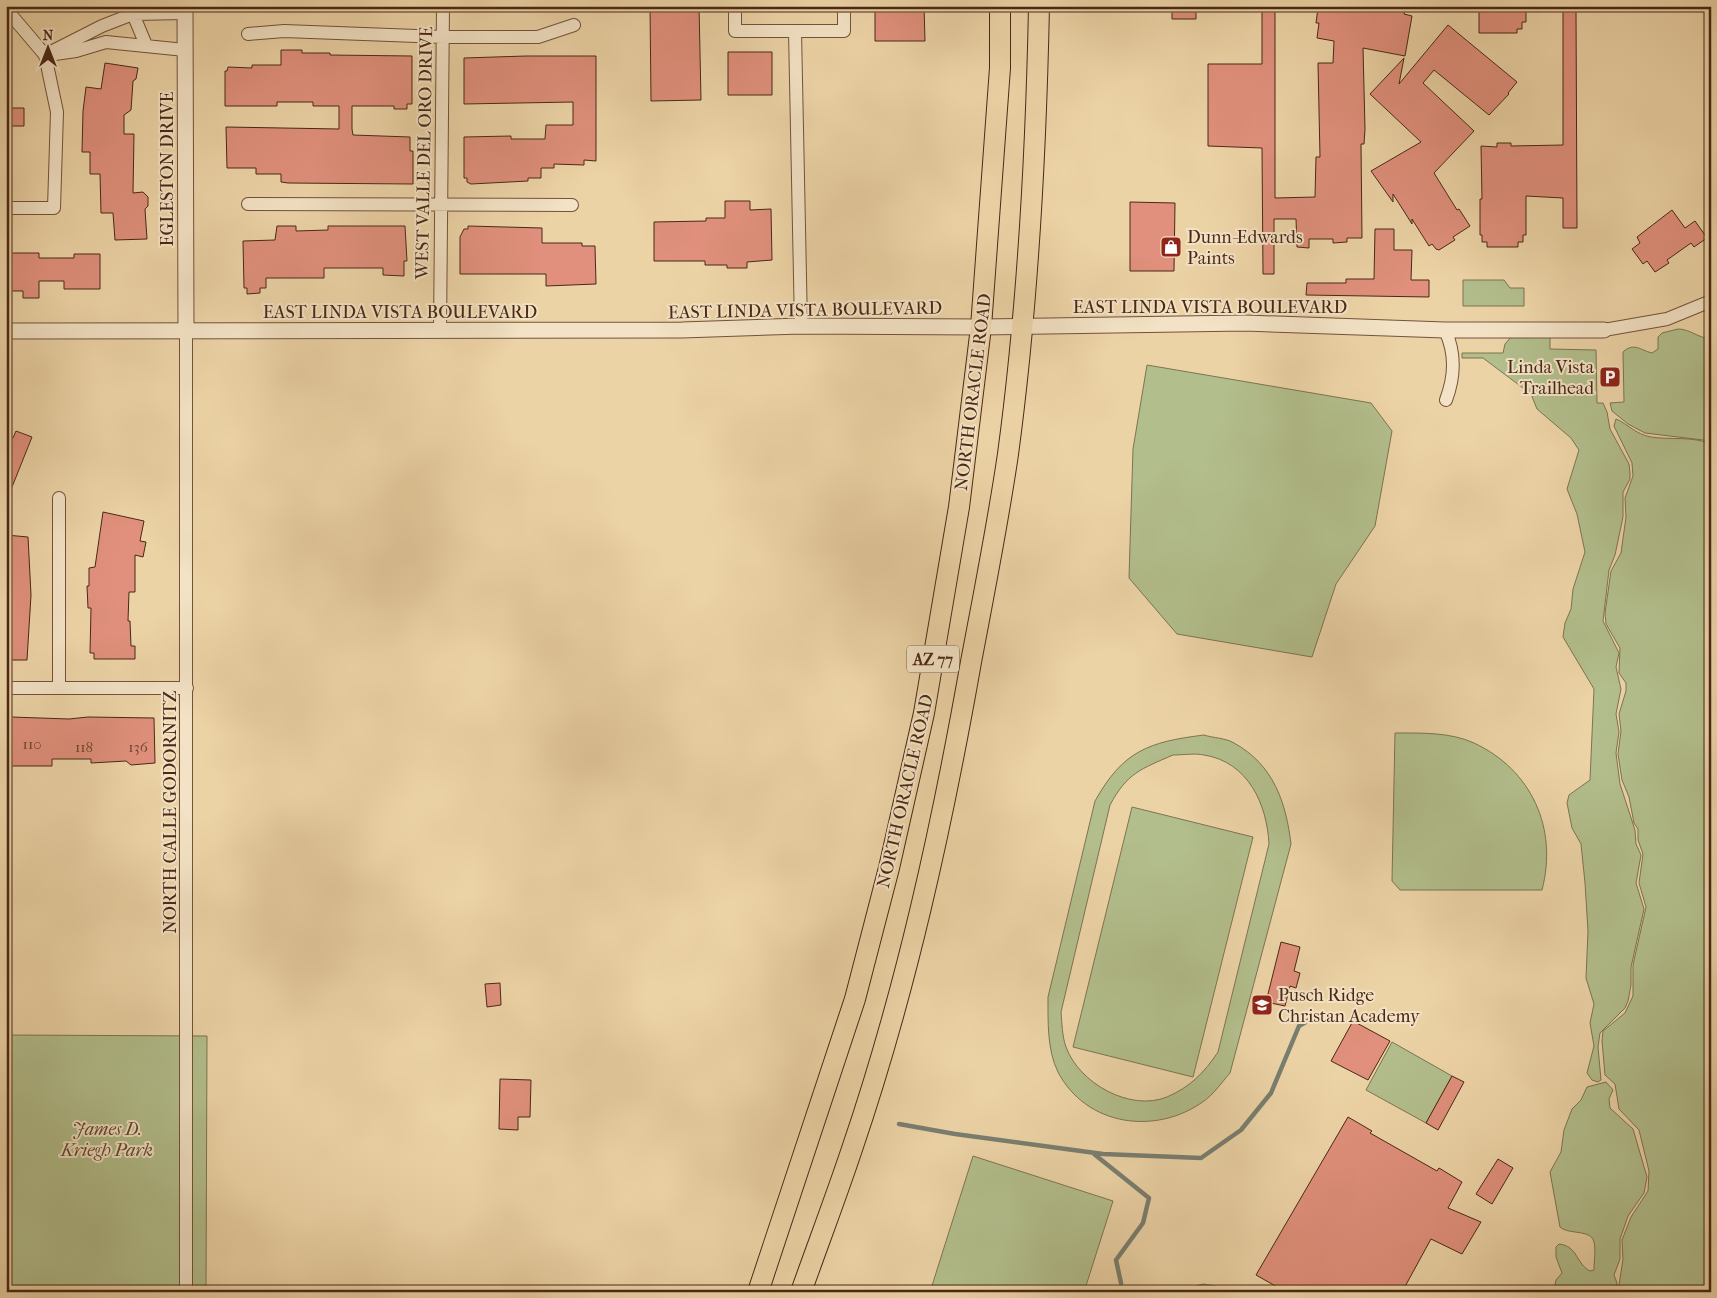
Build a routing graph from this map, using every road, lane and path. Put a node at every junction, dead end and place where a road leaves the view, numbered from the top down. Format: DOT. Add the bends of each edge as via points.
graph roads {
  1 [pos="443,6"];
  2 [pos="735,6"];
  3 [pos="844,6"];
  4 [pos="1000,6"];
  5 [pos="1038,6"];
  6 [pos="6,9"];
  7 [pos="137,10"];
  8 [pos="185,10"];
  9 [pos="574,25"];
  10 [pos="795,31"];
  11 [pos="248,34"];
  12 [pos="443,37"];
  13 [pos="146,45"];
  14 [pos="185,50"];
  15 [pos="45,55"];
  16 [pos="248,204"];
  17 [pos="572,205"];
  18 [pos="441,206"];
  19 [pos="6,208"];
  20 [pos="1711,300"];
  21 [pos="801,326"];
  22 [pos="1021,326"];
  23 [pos="981,327"];
  24 [pos="1445,330"];
  25 [pos="1604,330"];
  26 [pos="6,331"];
  27 [pos="440,331"];
  28 [pos="186,332"];
  29 [pos="1446,400"];
  30 [pos="59,498"];
  31 [pos="6,688"];
  32 [pos="59,688"];
  33 [pos="187,688"];
  34 [pos="186,1292"];
  35 [pos="758,1292"];
  36 [pos="801,1292"];
  1 -- 12 [label="street, WEST VALLE DEL ORO DRIVE"];
  2 -- 10 [label="street" via="735,31"];
  3 -- 10 [label="street" via="844,31"];
  4 -- 23 [label="highway, NORTH ORACLE ROAD / AZ 77" via="999,88"];
  5 -- 22 [label="highway, AZ 77" via="1037,80"];
  6 -- 15 [label="street"];
  7 -- 8 [label="street"];
  7 -- 13 [label="street"];
  7 -- 15 [label="street"];
  8 -- 14 [label="street, EGLESTON DRIVE"];
  9 -- 12 [label="street" via="538,37"];
  10 -- 21 [label="street"];
  11 -- 12 [label="street" via="284,31"];
  12 -- 18 [label="street, WEST VALLE DEL ORO DRIVE"];
  13 -- 14 [label="street"];
  13 -- 15 [label="street" via="106,42 76,51"];
  14 -- 28 [label="street, EGLESTON DRIVE"];
  15 -- 19 [label="street" via="57,112 54,208"];
  16 -- 18 [label="street"];
  17 -- 18 [label="street"];
  18 -- 27 [label="street, WEST VALLE DEL ORO DRIVE"];
  20 -- 25 [label="street" via="1666,319"];
  21 -- 23 [label="street, EAST LINDA VISTA BOULEVARD"];
  21 -- 27 [label="street, EAST LINDA VISTA BOULEVARD"];
  22 -- 23 [label="street, EAST LINDA VISTA BOULEVARD"];
  22 -- 24 [label="street, EAST LINDA VISTA BOULEVARD" via="1245,323"];
  22 -- 36 [label="highway, AZ 77" via="1006,465 931,866 853,1147"];
  23 -- 35 [label="highway, NORTH ORACLE ROAD / AZ 77" via="951,556 924,713 889,868 855,999"];
  24 -- 25 [label="street, EAST LINDA VISTA BOULEVARD"];
  24 -- 29 [label="street" via="1453,348 1453,382"];
  26 -- 28 [label="street, EAST LINDA VISTA BOULEVARD"];
  27 -- 28 [label="street, EAST LINDA VISTA BOULEVARD"];
  28 -- 33 [label="street, NORTH CALLE GODORNITZ"];
  30 -- 32 [label="street"];
  31 -- 32 [label="street"];
  32 -- 33 [label="street"];
  33 -- 34 [label="street, NORTH CALLE GODORNITZ"];
}
